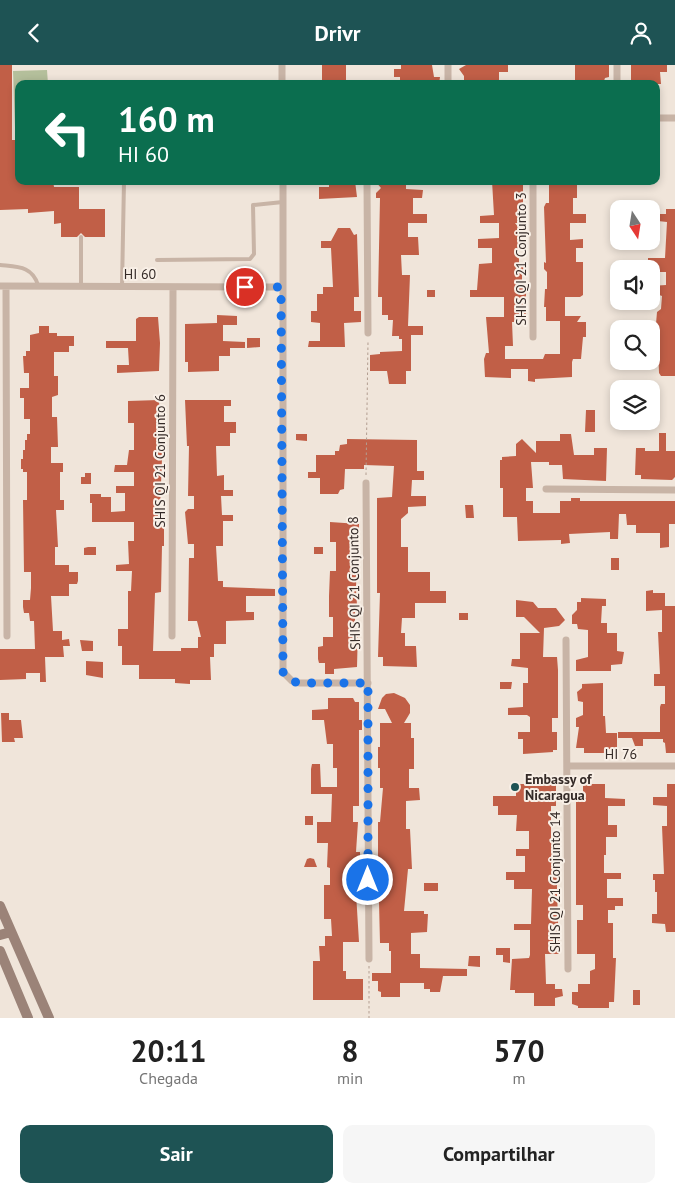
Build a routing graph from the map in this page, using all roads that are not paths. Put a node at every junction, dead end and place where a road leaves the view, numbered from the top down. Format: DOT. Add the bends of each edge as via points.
graph roads {
  1 [pos="282,65"];
  2 [pos="448,65"];
  3 [pos="617,65"];
  4 [pos="282,80"];
  5 [pos="448,80"];
  6 [pos="617,80"];
  7 [pos="660,118"];
  8 [pos="675,118"];
  9 [pos="124,185"];
  10 [pos="283,185"];
  11 [pos="367,185"];
  12 [pos="533,185"];
  13 [pos="283,203"];
  14 [pos="80,237"];
  15 [pos="157,260"];
  16 [pos="0,265"];
  17 [pos="3,287"];
  18 [pos="39,287"];
  19 [pos="81,287"];
  20 [pos="122,287"];
  21 [pos="173,287"];
  22 [pos="281,287"];
  23 [pos="368,333"];
  24 [pos="533,337"];
  25 [pos="366,483"];
  26 [pos="546,489"];
  27 [pos="675,490"];
  28 [pos="7,636"];
  29 [pos="172,636"];
  30 [pos="566,640"];
  31 [pos="368,683"];
  32 [pos="567,766"];
  33 [pos="675,766"];
  34 [pos="0,906"];
  35 [pos="2,918"];
  36 [pos="11,932"];
  37 [pos="0,935"];
  38 [pos="0,951"];
  39 [pos="369,959"];
  40 [pos="568,969"];
  41 [pos="28,1018"];
  42 [pos="48,1018"];
  1 -- 4 [label="street"];
  2 -- 5 [label="street"];
  3 -- 6 [label="street"];
  7 -- 8 [label="street"];
  9 -- 20 [label="lane"];
  10 -- 13 [label="street"];
  11 -- 23 [label="street"];
  12 -- 24 [label="street, SHIS QI 21 Conjunto 3"];
  13 -- 15 [label="lane" via="254,205 254,254 250,259"];
  13 -- 22 [label="street"];
  14 -- 19 [label="lane"];
  16 -- 18 [label="lane" via="30,270"];
  17 -- 18 [label="street, HI 60"];
  17 -- 28 [label="street"];
  18 -- 19 [label="street, HI 60"];
  19 -- 20 [label="street, HI 60"];
  20 -- 21 [label="street, HI 60"];
  21 -- 22 [label="street, HI 60"];
  21 -- 29 [label="street, SHIS QI 21 Conjunto 6"];
  22 -- 31 [label="street" via="283,672 299,683"];
  25 -- 31 [label="street, SHIS QI 21 Conjunto 8"];
  26 -- 27 [label="street"];
  30 -- 32 [label="street, SHIS QI 21 Conjunto 14"];
  31 -- 39 [label="street, SHIS QI 21 Conjunto 8"];
  32 -- 33 [label="street, HI 76"];
  32 -- 40 [label="street, SHIS QI 21 Conjunto 14"];
  34 -- 35 [label="main road"];
  35 -- 36 [label="main road"];
  36 -- 37 [label="main road"];
  36 -- 42 [label="main road"];
  38 -- 41 [label="main road"];
}
